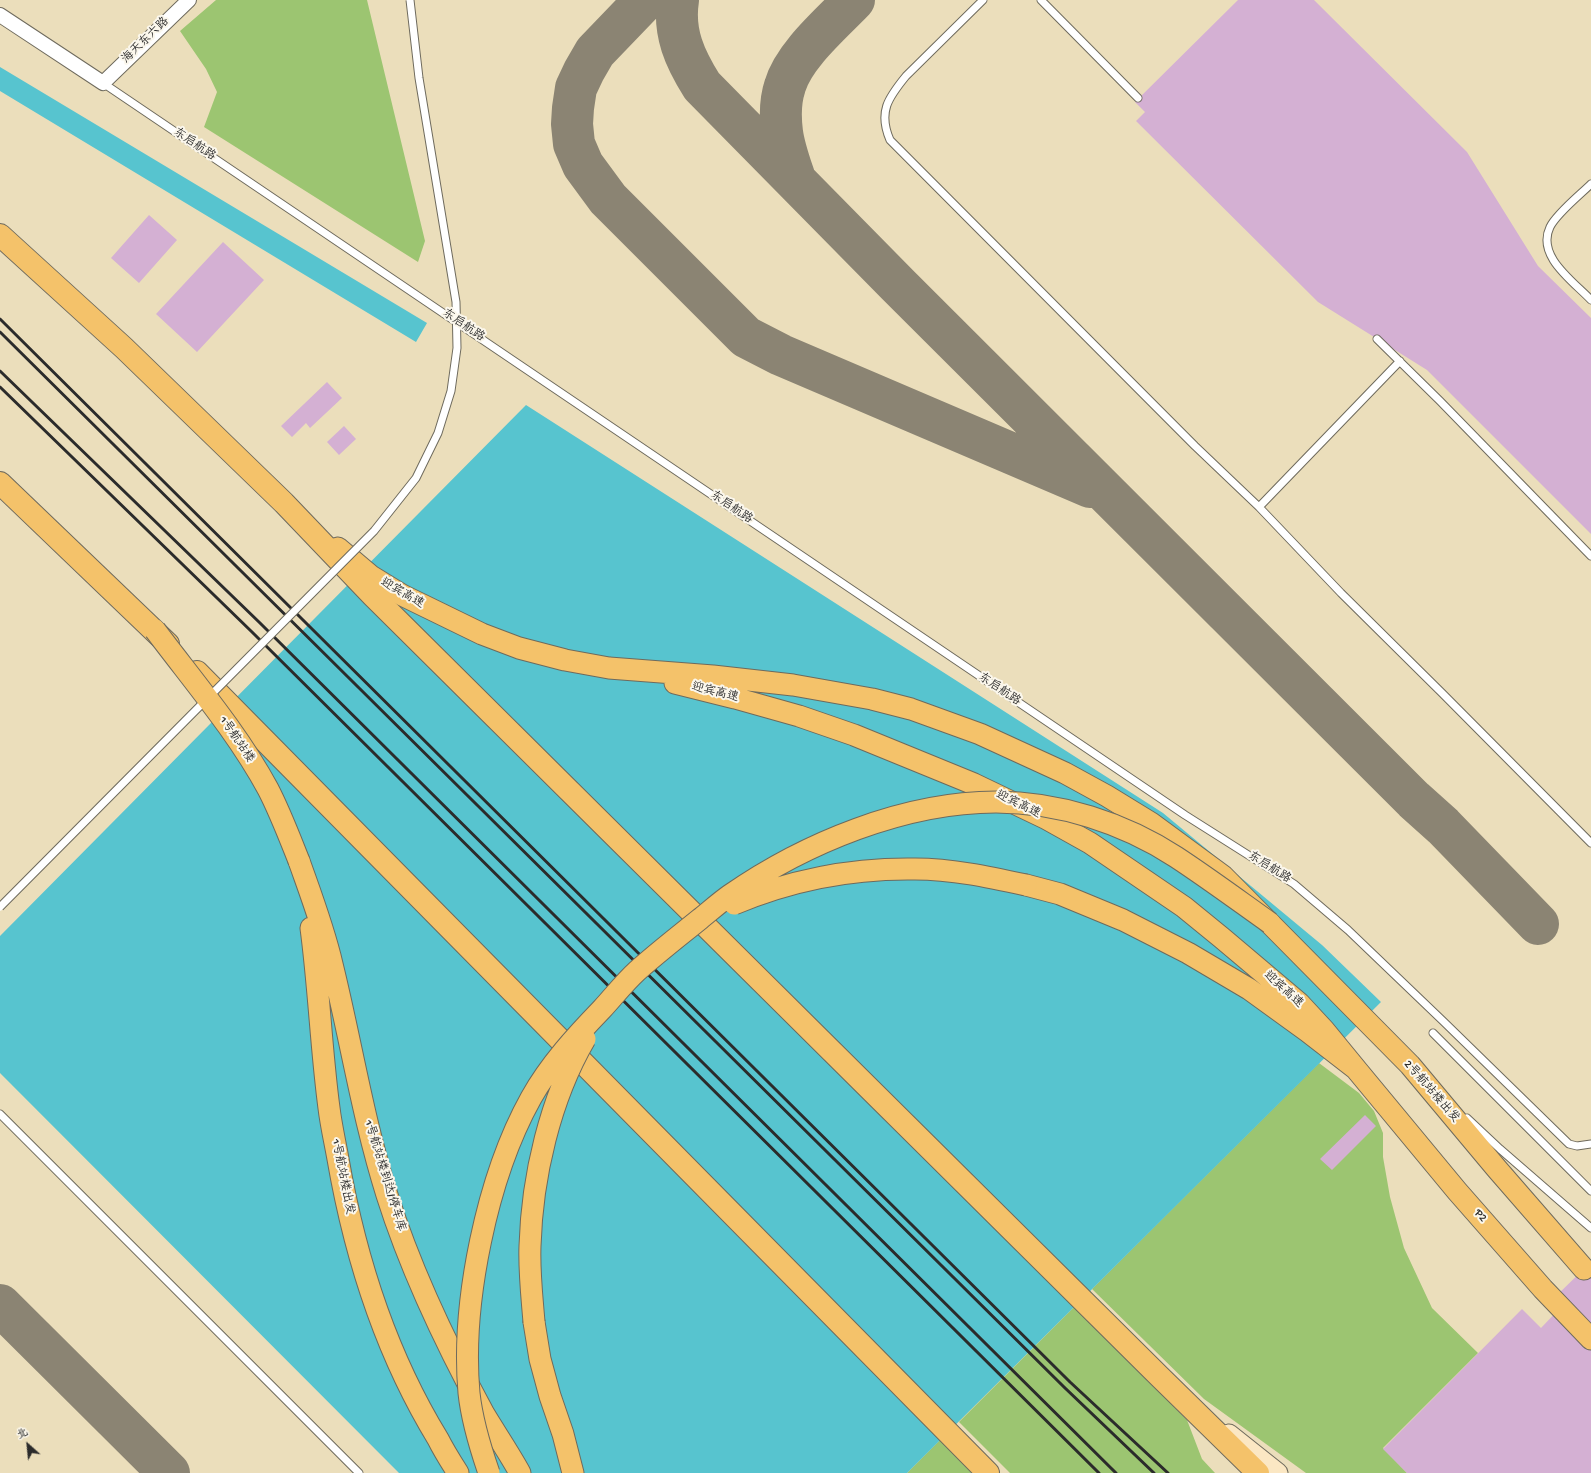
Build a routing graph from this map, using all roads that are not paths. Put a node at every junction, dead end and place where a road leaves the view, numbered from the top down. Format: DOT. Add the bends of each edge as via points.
graph roads {
  1 [pos="189,0"];
  2 [pos="410,0"];
  3 [pos="983,0"];
  4 [pos="1041,0"];
  5 [pos="0,15"];
  6 [pos="103,83"];
  7 [pos="1138,98"];
  8 [pos="1591,184"];
  9 [pos="0,235"];
  10 [pos="1591,300"];
  11 [pos="1377,339"];
  12 [pos="1400,361"];
  13 [pos="0,483"];
  14 [pos="284,503"];
  15 [pos="1259,507"];
  16 [pos="1591,556"];
  17 [pos="155,630"];
  18 [pos="609,668"];
  19 [pos="1591,843"];
  20 [pos="299,861"];
  21 [pos="0,907"];
  22 [pos="1270,923"];
  23 [pos="670,942"];
  24 [pos="603,1007"];
  25 [pos="1433,1033"];
  26 [pos="1410,1065"];
  27 [pos="1356,1069"];
  28 [pos="0,1114"];
  29 [pos="1591,1144"];
  30 [pos="1591,1191"];
  31 [pos="1591,1228"];
  32 [pos="1584,1269"];
  33 [pos="1591,1339"];
  34 [pos="1185,1401"];
  35 [pos="358,1473"];
  36 [pos="458,1473"];
  37 [pos="490,1473"];
  38 [pos="520,1473"];
  39 [pos="573,1473"];
  40 [pos="988,1473"];
  41 [pos="1258,1473"];
  42 [pos="1278,1473"];
  1 -- 6 [label="street, 海天东六路"];
  2 -- 21 [label="lane, bridge" via="419,78 456,302 457,348 451,391 438,433 416,478 374,531"];
  3 -- 15 [label="lane" via="895,89 886,103 884,112 886,131 890,140"];
  4 -- 7 [label="lane"];
  5 -- 6 [label="street, 东启航路"];
  6 -- 29 [label="lane, 东启航路" via="1185,815 1294,884 1348,930 1569,1144"];
  8 -- 10 [label="lane" via="1551,226 1546,239 1548,252 1556,264"];
  9 -- 14 [label="highway" via="124,348"];
  11 -- 12 [label="lane"];
  12 -- 15 [label="lane"];
  12 -- 16 [label="lane"];
  13 -- 17 [label="highway"];
  14 -- 18 [label="main road, 迎宾高速" via="371,576 402,596 482,634 519,648"];
  14 -- 34 [label="highway, bridge" via="372,595"];
  15 -- 19 [label="lane" via="1340,594"];
  17 -- 20 [label="main road, 1号航站楼, bridge" via="229,727 268,789"];
  17 -- 40 [label="highway, bridge"];
  18 -- 22 [label="main road, 迎宾高速, bridge" via="794,685 912,709 980,734 1065,773 1151,823 1223,876"];
  18 -- 27 [label="main road, 迎宾高速, bridge" via="799,716 924,763 1047,819 1090,844 1184,907 1299,1003"];
  20 -- 36 [label="main road, 1号航站楼出发" via="316,965 329,1110 351,1223 368,1281 395,1355 414,1399"];
  20 -- 38 [label="main road, 1号航站楼到达/停车库, bridge" via="332,963 363,1107 387,1196 448,1342 485,1414"];
  22 -- 23 [label="main road, bridge" via="1174,856 1110,823 1044,806 998,802 955,804 908,814 823,842 730,895"];
  22 -- 26 [label="main road, 2号航站楼出发"];
  23 -- 24 [label="main road, bridge" via="634,974"];
  23 -- 27 [label="main road, bridge" via="705,918 735,903 779,886 816,878 854,871 914,869 989,877 1060,894 1123,920 1188,953 1249,990"];
  24 -- 37 [label="main road, bridge" via="575,1036 531,1098 500,1170 488,1212 478,1255 469,1330 468,1364 475,1427"];
  24 -- 39 [label="main road, bridge" via="563,1084 546,1140 532,1208 530,1247 534,1322 540,1359"];
  25 -- 30 [label="lane"];
  26 -- 31 [label="lane" via="1500,1149"];
  26 -- 32 [label="main road, 2号航站楼出发"];
  27 -- 33 [label="main road, P2" via="1452,1185 1543,1289"];
  28 -- 35 [label="lane"];
  34 -- 41 [label="highway"];
  34 -- 42 [label="street"];
}
